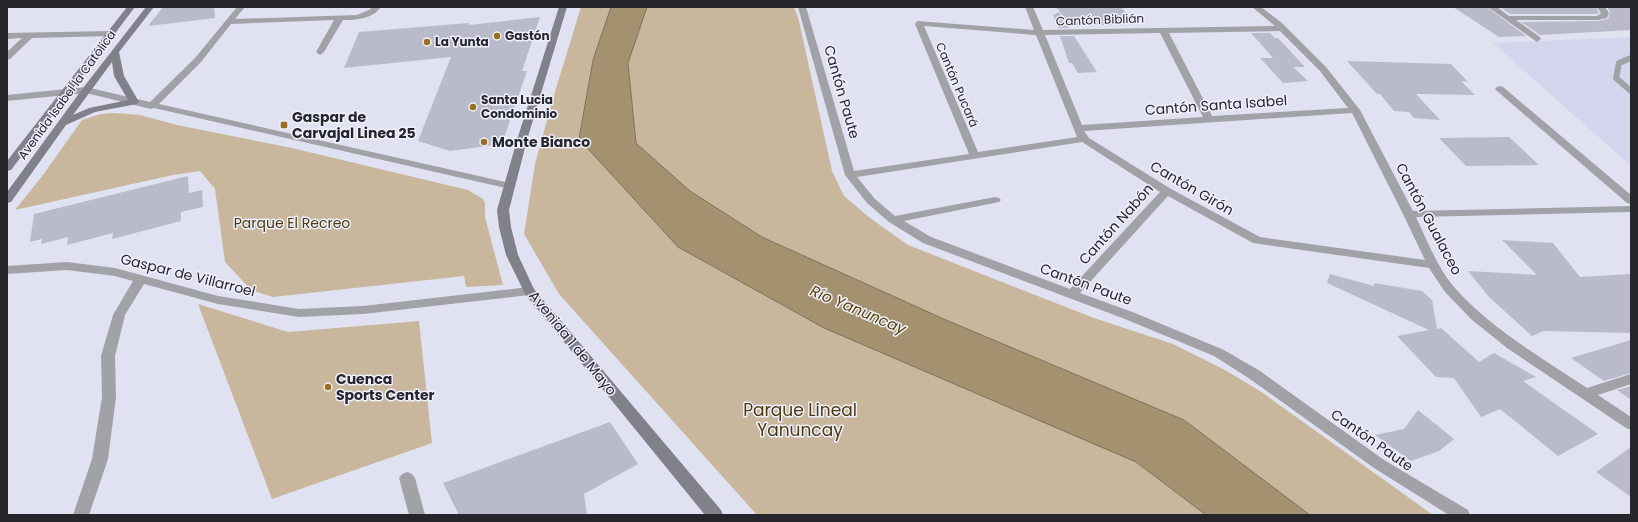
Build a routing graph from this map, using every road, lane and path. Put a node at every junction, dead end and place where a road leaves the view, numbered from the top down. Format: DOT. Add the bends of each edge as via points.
graph roads {
  1 [pos="131,7"];
  2 [pos="150,7"];
  3 [pos="241,7"];
  4 [pos="563,7"];
  5 [pos="802,7"];
  6 [pos="1029,7"];
  7 [pos="1256,7"];
  8 [pos="1492,7"];
  9 [pos="1506,7"];
  10 [pos="1601,7"];
  11 [pos="374,10"];
  12 [pos="1508,18"];
  13 [pos="339,19"];
  14 [pos="229,22"];
  15 [pos="920,23"];
  16 [pos="1282,28"];
  17 [pos="1163,30"];
  18 [pos="1039,33"];
  19 [pos="109,34"];
  20 [pos="30,35"];
  21 [pos="7,36"];
  22 [pos="1537,39"];
  23 [pos="115,52"];
  24 [pos="320,52"];
  25 [pos="7,57"];
  26 [pos="1631,58"];
  27 [pos="1500,89"];
  28 [pos="86,90"];
  29 [pos="1631,91"];
  30 [pos="64,93"];
  31 [pos="7,98"];
  32 [pos="134,102"];
  33 [pos="151,106"];
  34 [pos="1355,110"];
  35 [pos="1209,119"];
  36 [pos="63,122"];
  37 [pos="1078,128"];
  38 [pos="1083,138"];
  39 [pos="975,156"];
  40 [pos="7,168"];
  41 [pos="850,175"];
  42 [pos="510,186"];
  43 [pos="1167,191"];
  44 [pos="7,200"];
  45 [pos="995,200"];
  46 [pos="1631,201"];
  47 [pos="1631,209"];
  48 [pos="1408,214"];
  49 [pos="893,220"];
  50 [pos="1433,266"];
  51 [pos="7,270"];
  52 [pos="140,280"];
  53 [pos="529,291"];
  54 [pos="1071,295"];
  55 [pos="1631,379"];
  56 [pos="1584,394"];
  57 [pos="1631,424"];
  58 [pos="407,478"];
  59 [pos="80,515"];
  60 [pos="417,515"];
  61 [pos="715,515"];
  62 [pos="1462,515"];
  1 -- 19 [label="main road, Avenida Isabel la Católica"];
  2 -- 23 [label="main road, Avenida Isabel la Católica"];
  3 -- 14 [label="street"];
  4 -- 42 [label="main road, Avenida 1 de Mayo"];
  5 -- 41 [label="street, Cantón Paute"];
  6 -- 18 [label="street"];
  7 -- 16 [label="street, Cantón Gualaceo"];
  8 -- 12 [label="street"];
  9 -- 12 [label="street"];
  10 -- 12 [label="street" via="1605,13 1598,18"];
  11 -- 13 [label="street" via="358,18"];
  12 -- 22 [label="street"];
  13 -- 14 [label="street"];
  13 -- 24 [label="street"];
  14 -- 33 [label="street" via="198,60"];
  15 -- 18 [label="street, Cantón Biblián"];
  15 -- 39 [label="street, Cantón Pucará"];
  16 -- 17 [label="street, Cantón Biblián"];
  16 -- 34 [label="street, Cantón Gualaceo" via="1323,69"];
  17 -- 18 [label="street, Cantón Biblián"];
  17 -- 35 [label="street"];
  18 -- 37 [label="street"];
  19 -- 20 [label="street"];
  19 -- 30 [label="main road, Avenida Isabel la Católica"];
  20 -- 21 [label="street"];
  20 -- 25 [label="street"];
  23 -- 28 [label="main road, Avenida Isabel la Católica"];
  23 -- 32 [label="main road" via="119,76"];
  26 -- 29 [label="lane" via="1619,63 1616,78"];
  27 -- 46 [label="street"];
  28 -- 30 [label="street"];
  28 -- 32 [label="street"];
  28 -- 36 [label="main road, Avenida Isabel la Católica"];
  30 -- 31 [label="street"];
  30 -- 40 [label="main road, Avenida Isabel la Católica"];
  32 -- 33 [label="street"];
  32 -- 36 [label="main road" via="92,110"];
  33 -- 42 [label="street"];
  34 -- 35 [label="street, Cantón Santa Isabel"];
  34 -- 48 [label="street, Cantón Gualaceo"];
  35 -- 37 [label="street, Cantón Santa Isabel"];
  36 -- 44 [label="main road, Avenida Isabel la Católica"];
  37 -- 38 [label="street"];
  38 -- 39 [label="street"];
  38 -- 43 [label="street, Cantón Girón"];
  39 -- 41 [label="street"];
  41 -- 49 [label="street, Cantón Paute" via="870,201"];
  42 -- 53 [label="main road, Avenida 1 de Mayo" via="503,210 505,227 512,255"];
  43 -- 50 [label="street, Cantón Girón" via="1257,240"];
  43 -- 54 [label="street, Cantón Nabón"];
  45 -- 49 [label="street"];
  47 -- 48 [label="street"];
  48 -- 50 [label="street, Cantón Gualaceo"];
  49 -- 54 [label="street, Cantón Paute" via="920,237"];
  50 -- 56 [label="street, Cantón Gualaceo" via="1449,289 1482,322"];
  51 -- 52 [label="street, Gaspar de Villarroel" via="67,266 115,272"];
  52 -- 53 [label="street, Gaspar de Villarroel" via="218,300 299,313 362,310"];
  52 -- 59 [label="street" via="119,315 108,356 109,397 100,460"];
  53 -- 61 [label="main road, Avenida 1 de Mayo"];
  54 -- 62 [label="street, Cantón Paute" via="1219,353 1255,375 1379,464"];
  55 -- 56 [label="street"];
  56 -- 57 [label="street, Cantón Gualaceo"];
  58 -- 60 [label="street"];
}
